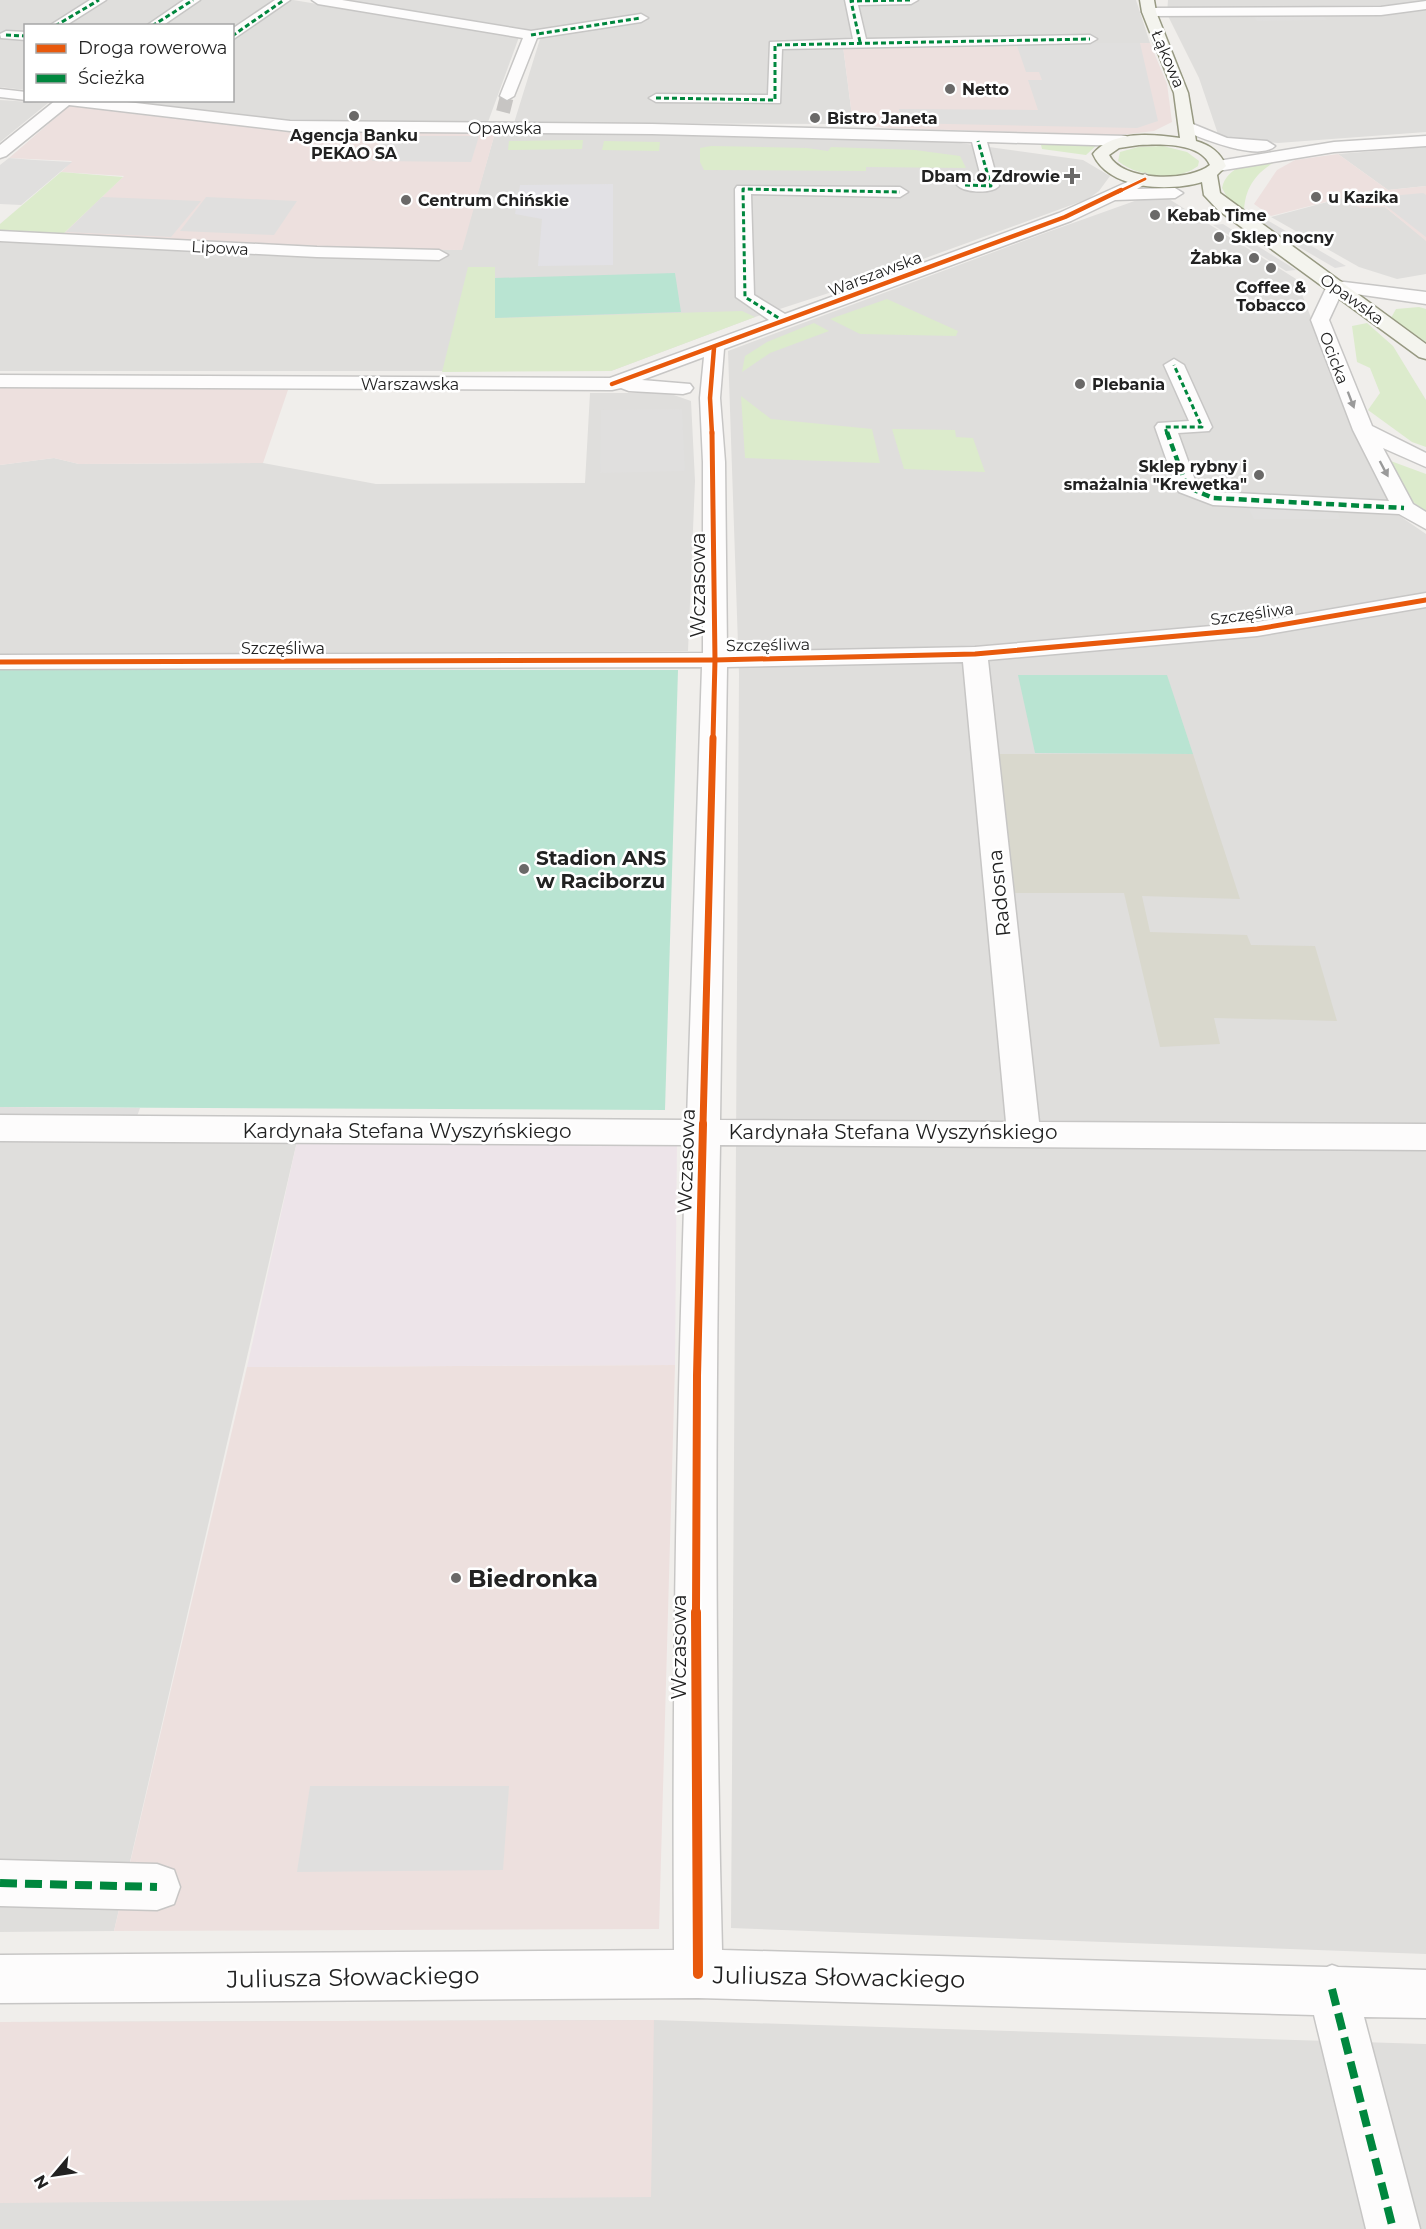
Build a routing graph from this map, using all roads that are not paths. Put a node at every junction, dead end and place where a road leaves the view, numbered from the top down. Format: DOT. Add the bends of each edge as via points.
graph roads {
  1 [pos="99,0"];
  2 [pos="193,0"];
  3 [pos="284,0"];
  4 [pos="318,0"];
  5 [pos="910,0"];
  6 [pos="1426,5"];
  7 [pos="1148,6"];
  8 [pos="641,18"];
  9 [pos="59,24"];
  10 [pos="155,24"];
  11 [pos="6,35"];
  12 [pos="234,35"];
  13 [pos="531,35"];
  14 [pos="24,36"];
  15 [pos="1090,39"];
  16 [pos="860,42"];
  17 [pos="0,93"];
  18 [pos="24,96"];
  19 [pos="507,96"];
  20 [pos="656,98"];
  21 [pos="64,102"];
  22 [pos="84,102"];
  23 [pos="503,112"];
  24 [pos="1188,123"];
  25 [pos="499,129"];
  26 [pos="978,139"];
  27 [pos="1153,140"];
  28 [pos="1126,141"];
  29 [pos="1426,141"];
  30 [pos="1194,146"];
  31 [pos="1278,146"];
  32 [pos="1334,147"];
  33 [pos="0,153"];
  34 [pos="1101,160"];
  35 [pos="1214,170"];
  36 [pos="1115,171"];
  37 [pos="1150,180"];
  38 [pos="964,185"];
  39 [pos="900,192"];
  40 [pos="1109,197"];
  41 [pos="1185,199"];
  42 [pos="0,236"];
  43 [pos="1277,247"];
  44 [pos="439,255"];
  45 [pos="1336,286"];
  46 [pos="1426,298"];
  47 [pos="785,322"];
  48 [pos="714,348"];
  49 [pos="1426,353"];
  50 [pos="677,362"];
  51 [pos="1174,364"];
  52 [pos="652,371"];
  53 [pos="0,381"];
  54 [pos="612,384"];
  55 [pos="702,388"];
  56 [pos="1363,430"];
  57 [pos="1426,461"];
  58 [pos="1404,508"];
  59 [pos="1426,522"];
  60 [pos="1426,600"];
  61 [pos="975,654"];
  62 [pos="715,660"];
  63 [pos="0,662"];
  64 [pos="0,1128"];
  65 [pos="704,1131"];
  66 [pos="1024,1133"];
  67 [pos="1426,1137"];
  68 [pos="0,1883"];
  69 [pos="157,1887"];
  70 [pos="699,1974"];
  71 [pos="0,1979"];
  72 [pos="1332,1989"];
  73 [pos="1426,1994"];
  74 [pos="1392,2229"];
  1 -- 9 [label="street"];
  2 -- 10 [label="street"];
  3 -- 12 [label="street"];
  4 -- 13 [label="street"];
  5 -- 16 [label="street" via="851,1"];
  6 -- 7 [label="street" via="1381,11"];
  7 -- 24 [label="main road, Łąkowa" via="1183,93"];
  8 -- 13 [label="street"];
  11 -- 14 [label="street"];
  13 -- 19 [label="street"];
  15 -- 16 [label="street"];
  16 -- 20 [label="street" via="775,45 775,100"];
  17 -- 18 [label="street"];
  21 -- 33 [label="street"];
  22 -- 25 [label="street, Opawska" via="290,126"];
  23 -- 25 [label="street"];
  24 -- 27 [label="main road"];
  24 -- 30 [label="main road, Łąkowa"];
  24 -- 31 [label="street" via="1215,140"];
  25 -- 26 [label="street, Opawska" via="944,135"];
  26 -- 28 [label="street, Opawska"];
  26 -- 34 [label="street, Opawska"];
  26 -- 38 [label="street" via="991,186"];
  27 -- 28 [label="main road"];
  27 -- 30 [label="main road"];
  28 -- 34 [label="main road" via="1105,149"];
  29 -- 32 [label="street"];
  30 -- 31 [label="street" via="1219,150"];
  30 -- 35 [label="main road" via="1213,155"];
  31 -- 32 [label="street"];
  32 -- 35 [label="street"];
  34 -- 36 [label="main road"];
  35 -- 37 [label="main road" via="1188,180"];
  35 -- 43 [label="main road, Opawska" via="1212,195"];
  36 -- 37 [label="main road"];
  36 -- 40 [label="street"];
  37 -- 40 [label="street, Warszawska"];
  37 -- 41 [label="main road, Opawska"];
  39 -- 47 [label="street" via="742,189 745,297"];
  40 -- 41 [label="street, Warszawska" via="1155,192"];
  40 -- 47 [label="street, Warszawska"];
  41 -- 43 [label="main road, Opawska"];
  42 -- 44 [label="street, Lipowa"];
  43 -- 45 [label="main road, Opawska"];
  45 -- 46 [label="street"];
  45 -- 49 [label="main road, Opawska"];
  45 -- 56 [label="street, Ocicka, one-way" via="1320,320"];
  47 -- 48 [label="street, Warszawska"];
  48 -- 50 [label="street, Warszawska"];
  48 -- 55 [label="street, Wczasowa"];
  50 -- 52 [label="street, Warszawska"];
  50 -- 55 [label="street"];
  51 -- 58 [label="street" via="1202,427 1165,427 1187,487 1212,498"];
  52 -- 54 [label="street, Warszawska"];
  52 -- 55 [label="street"];
  53 -- 54 [label="street, Warszawska"];
  54 -- 55 [label="street"];
  55 -- 62 [label="street, Wczasowa" via="714,462"];
  56 -- 57 [label="street"];
  56 -- 58 [label="street, Ocicka, one-way"];
  58 -- 59 [label="street, Ocicka"];
  60 -- 61 [label="street, Szczęśliwa" via="1257,629"];
  61 -- 62 [label="street, Szczęśliwa"];
  61 -- 66 [label="street, Radosna"];
  62 -- 63 [label="street, Szczęśliwa"];
  62 -- 65 [label="street, Wczasowa"];
  64 -- 65 [label="street, Kardynała Stefana Wyszyńskiego"];
  65 -- 66 [label="street, Kardynała Stefana Wyszyńskiego"];
  65 -- 70 [label="street, Wczasowa" via="697,1376 695,1791"];
  66 -- 67 [label="street, Kardynała Stefana Wyszyńskiego"];
  68 -- 69 [label="street"];
  70 -- 71 [label="street, Juliusza Słowackiego"];
  70 -- 72 [label="street, Juliusza Słowackiego"];
  72 -- 73 [label="street, Juliusza Słowackiego"];
  72 -- 74 [label="street"];
}
